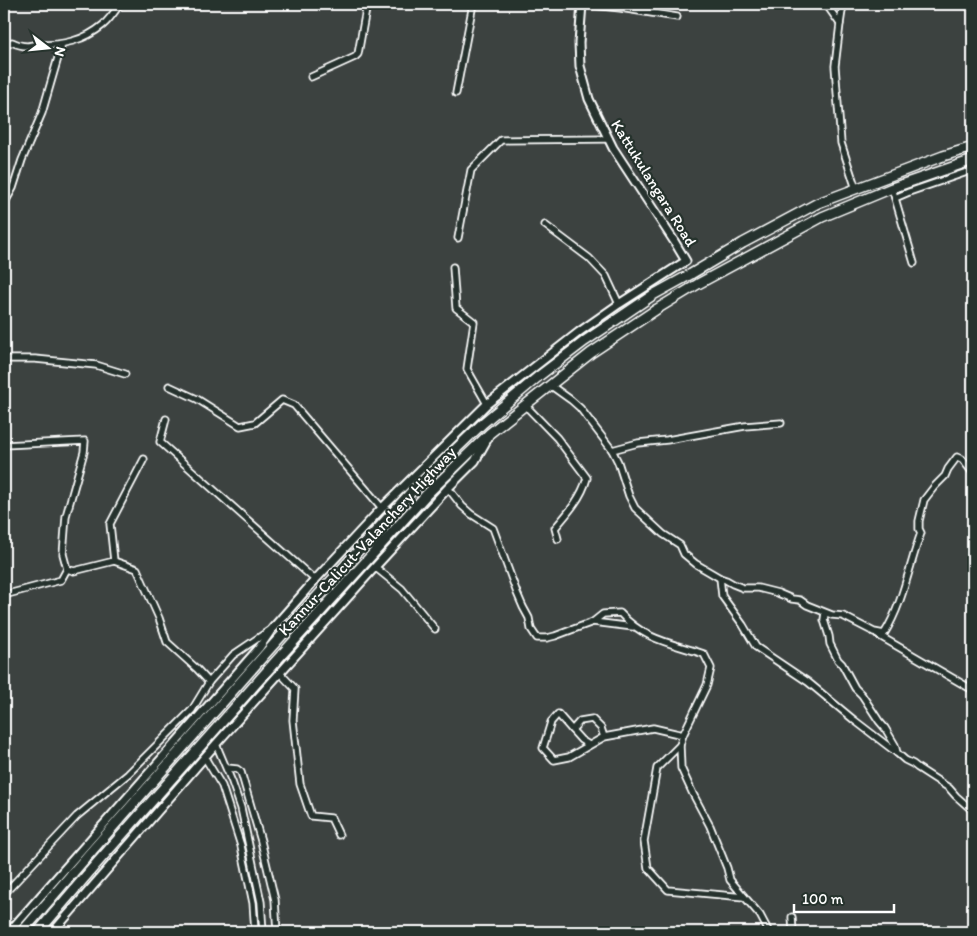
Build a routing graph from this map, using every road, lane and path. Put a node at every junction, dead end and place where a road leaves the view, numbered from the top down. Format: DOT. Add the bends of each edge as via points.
graph roads {
  1 [pos="120,4"];
  2 [pos="367,4"];
  3 [pos="473,4"];
  4 [pos="582,4"];
  5 [pos="826,4"];
  6 [pos="843,4"];
  7 [pos="677,17"];
  8 [pos="840,24"];
  9 [pos="62,44"];
  10 [pos="4,47"];
  11 [pos="311,77"];
  12 [pos="456,93"];
  13 [pos="609,139"];
  14 [pos="973,147"];
  15 [pos="973,160"];
  16 [pos="973,170"];
  17 [pos="892,188"];
  18 [pos="856,189"];
  19 [pos="895,198"];
  20 [pos="4,204"];
  21 [pos="545,225"];
  22 [pos="458,238"];
  23 [pos="914,263"];
  24 [pos="453,267"];
  25 [pos="619,304"];
  26 [pos="4,359"];
  27 [pos="125,374"];
  28 [pos="169,386"];
  29 [pos="550,386"];
  30 [pos="487,404"];
  31 [pos="526,405"];
  32 [pos="166,419"];
  33 [pos="781,423"];
  34 [pos="490,433"];
  35 [pos="4,445"];
  36 [pos="612,450"];
  37 [pos="144,459"];
  38 [pos="973,473"];
  39 [pos="448,488"];
  40 [pos="382,508"];
  41 [pos="558,539"];
  42 [pos="114,561"];
  43 [pos="375,567"];
  44 [pos="67,569"];
  45 [pos="720,578"];
  46 [pos="315,580"];
  47 [pos="4,595"];
  48 [pos="825,612"];
  49 [pos="593,622"];
  50 [pos="636,628"];
  51 [pos="272,629"];
  52 [pos="435,629"];
  53 [pos="874,632"];
  54 [pos="280,673"];
  55 [pos="209,682"];
  56 [pos="973,690"];
  57 [pos="572,730"];
  58 [pos="683,735"];
  59 [pos="604,737"];
  60 [pos="216,744"];
  61 [pos="589,745"];
  62 [pos="680,745"];
  63 [pos="898,753"];
  64 [pos="205,758"];
  65 [pos="227,768"];
  66 [pos="973,811"];
  67 [pos="339,835"];
  68 [pos="4,894"];
  69 [pos="744,897"];
  70 [pos="792,917"];
  71 [pos="9,932"];
  72 [pos="22,932"];
  73 [pos="38,932"];
  74 [pos="53,932"];
  75 [pos="255,932"];
  76 [pos="262,932"];
  77 [pos="277,932"];
  78 [pos="769,932"];
  79 [pos="793,932"];
  1 -- 9 [label="street" via="105,24 76,41"];
  2 -- 11 [label="street" via="356,57"];
  3 -- 12 [label="street"];
  4 -- 7 [label="street"];
  4 -- 13 [label="street, Kattukulangara Road" via="580,66 589,99"];
  5 -- 8 [label="street"];
  6 -- 8 [label="street"];
  8 -- 18 [label="street" via="836,66 841,143"];
  9 -- 10 [label="street" via="25,46 12,42"];
  9 -- 20 [label="street" via="42,113"];
  13 -- 22 [label="street" via="501,140 471,170"];
  13 -- 25 [label="street, Kattukulangara Road" via="686,261"];
  14 -- 18 [label="highway, Kannur-Calicut-Valanchery Highway"];
  15 -- 17 [label="highway, Kannur-Calicut-Valanchery Highway"];
  16 -- 19 [label="street"];
  17 -- 19 [label="street"];
  17 -- 29 [label="highway, Kannur-Calicut-Valanchery Highway" via="822,217 698,284 591,353"];
  18 -- 72 [label="highway, Kannur-Calicut-Valanchery Highway" via="818,204 743,243 653,295 585,341 483,423 413,490"];
  19 -- 23 [label="street"];
  21 -- 25 [label="street" via="589,258 606,276"];
  24 -- 30 [label="street" via="456,308 474,322 467,369"];
  25 -- 30 [label="street"];
  26 -- 27 [label="street" via="96,365"];
  28 -- 40 [label="street" via="197,398 240,426 255,424 282,400 294,405"];
  29 -- 31 [label="highway, Kannur-Calicut-Valanchery Highway"];
  29 -- 36 [label="street" via="580,408"];
  30 -- 40 [label="street"];
  31 -- 34 [label="highway, Kannur-Calicut-Valanchery Highway"];
  31 -- 41 [label="street" via="557,438 587,478 584,490 555,528"];
  32 -- 46 [label="street" via="160,442"];
  33 -- 36 [label="street" via="638,443"];
  34 -- 39 [label="street" via="475,461"];
  34 -- 73 [label="highway, Kannur-Calicut-Valanchery Highway" via="426,495"];
  35 -- 44 [label="street" via="85,441 66,516 63,554"];
  36 -- 45 [label="street" via="635,508 662,534 680,545 684,554 696,564"];
  37 -- 42 [label="street" via="110,524"];
  38 -- 53 [label="street" via="962,458 957,457 924,500 919,521 921,533 898,607 884,634"];
  39 -- 43 [label="street"];
  39 -- 49 [label="street" via="462,506 493,528 537,638 555,636"];
  40 -- 46 [label="street"];
  42 -- 44 [label="street" via="74,571"];
  42 -- 55 [label="street" via="137,569 167,642"];
  43 -- 52 [label="street" via="402,589"];
  43 -- 54 [label="street"];
  44 -- 47 [label="street" via="61,580"];
  45 -- 48 [label="street" via="744,588 770,590"];
  45 -- 63 [label="street" via="722,596 756,647 808,682"];
  46 -- 51 [label="street"];
  48 -- 53 [label="street" via="843,616"];
  48 -- 63 [label="street" via="830,644 838,660 885,728"];
  49 -- 50 [label="street"];
  49 -- 50 [label="street" via="603,614 620,613"];
  50 -- 58 [label="street" via="664,642 704,654 711,668 707,685"];
  51 -- 55 [label="street" via="233,655"];
  51 -- 71 [label="street"];
  53 -- 56 [label="street"];
  54 -- 60 [label="street"];
  54 -- 67 [label="street" via="295,688 293,720 300,784 305,800 311,816 331,818"];
  55 -- 68 [label="street" via="192,710 128,774 77,816"];
  57 -- 59 [label="street" via="580,721 592,719"];
  57 -- 61 [label="street"];
  57 -- 61 [label="street" via="558,714 551,722 543,748 554,760 569,757"];
  58 -- 59 [label="street" via="653,728"];
  58 -- 62 [label="street"];
  59 -- 61 [label="street"];
  60 -- 64 [label="street"];
  60 -- 65 [label="street"];
  62 -- 69 [label="street" via="681,768 710,826 730,880"];
  62 -- 69 [label="street" via="657,768 644,841 648,868 668,890"];
  63 -- 66 [label="street" via="949,788"];
  64 -- 74 [label="street"];
  64 -- 75 [label="street" via="222,786 241,846 253,903"];
  65 -- 76 [label="street" via="249,844 261,902"];
  65 -- 77 [label="street" via="241,772 275,900"];
  69 -- 78 [label="street" via="760,915"];
  70 -- 79 [label="street"];
}
